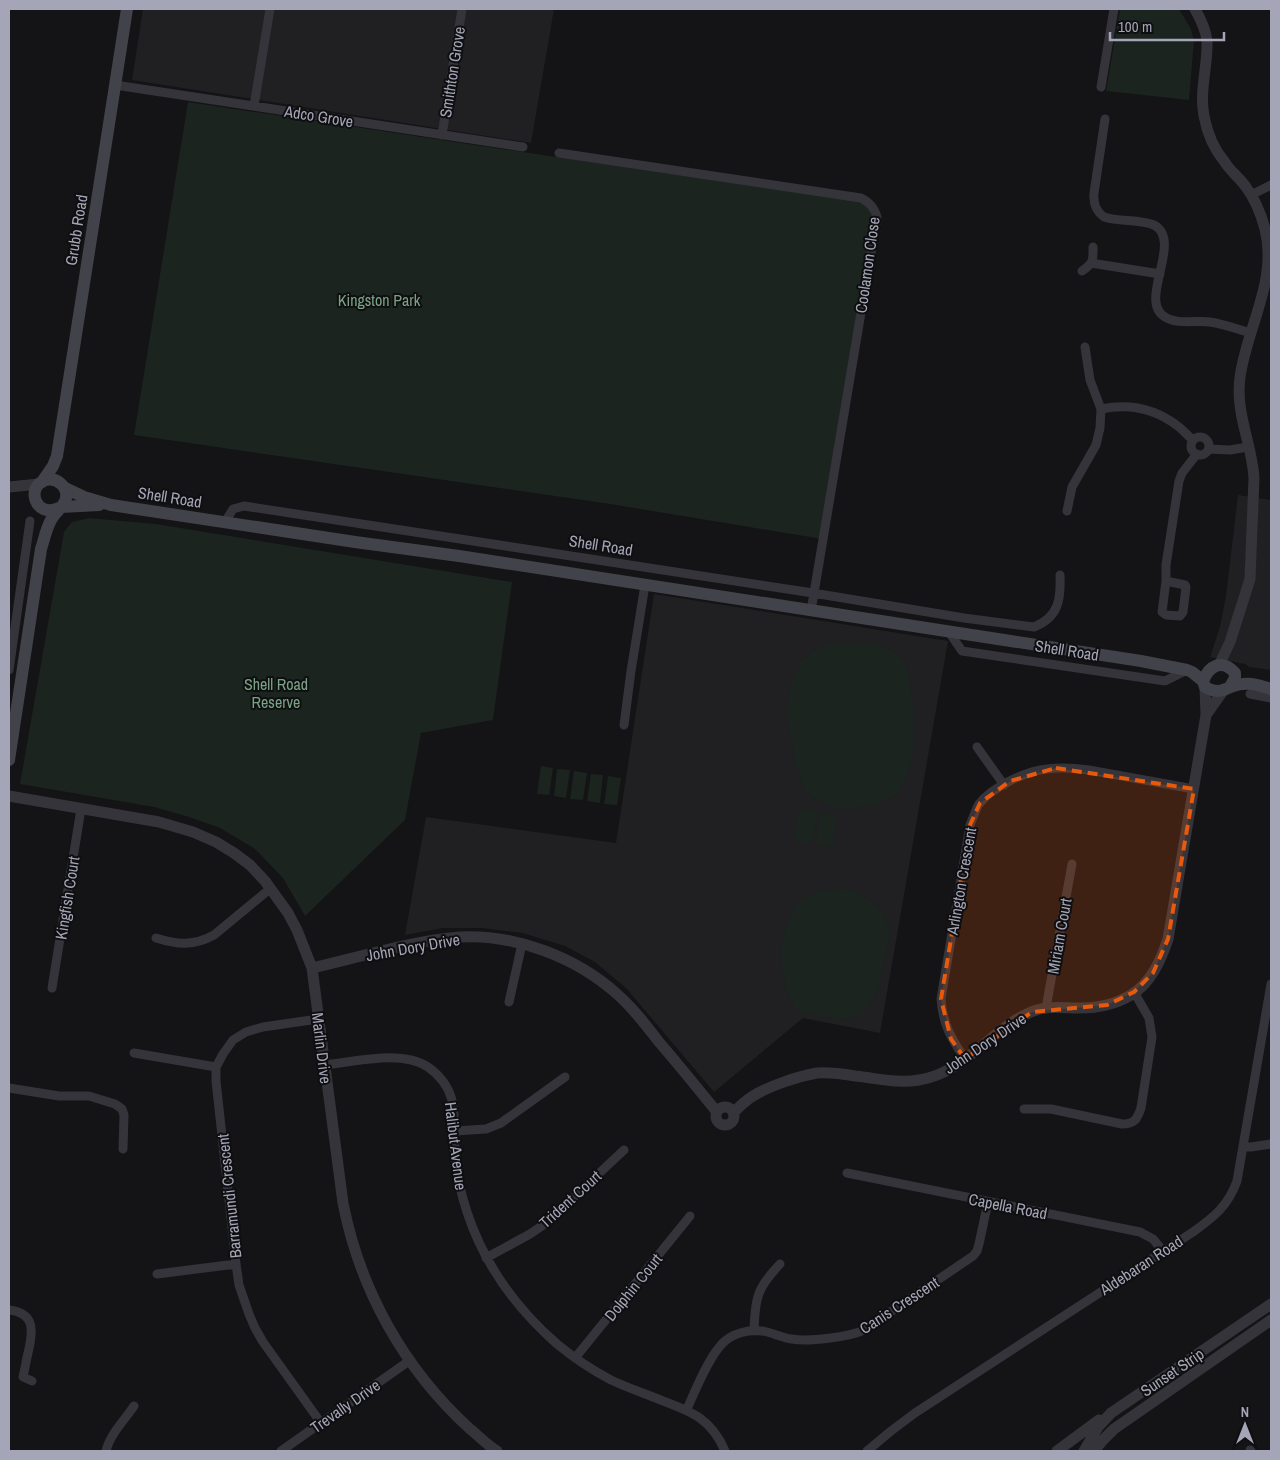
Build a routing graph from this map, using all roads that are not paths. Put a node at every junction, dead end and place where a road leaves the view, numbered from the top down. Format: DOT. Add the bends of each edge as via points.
graph roads {
  1 [pos="127,9"];
  2 [pos="270,9"];
  3 [pos="462,9"];
  4 [pos="1114,9"];
  5 [pos="1195,9"];
  6 [pos="115,85"];
  7 [pos="1101,88"];
  8 [pos="254,106"];
  9 [pos="1105,120"];
  10 [pos="442,134"];
  11 [pos="523,147"];
  12 [pos="559,153"];
  13 [pos="1271,184"];
  14 [pos="1251,195"];
  15 [pos="1093,246"];
  16 [pos="1092,263"];
  17 [pos="1082,271"];
  18 [pos="1160,274"];
  19 [pos="1266,297"];
  20 [pos="1251,333"];
  21 [pos="1085,346"];
  22 [pos="1101,409"];
  23 [pos="1194,440"];
  24 [pos="1248,446"];
  25 [pos="1209,448"];
  26 [pos="1196,454"];
  27 [pos="57,456"];
  28 [pos="41,483"];
  29 [pos="63,486"];
  30 [pos="9,488"];
  31 [pos="37,504"];
  32 [pos="111,505"];
  33 [pos="60,508"];
  34 [pos="1067,511"];
  35 [pos="30,521"];
  36 [pos="225,522"];
  37 [pos="41,550"];
  38 [pos="1060,575"];
  39 [pos="1166,581"];
  40 [pos="645,585"];
  41 [pos="813,594"];
  42 [pos="14,604"];
  43 [pos="811,611"];
  44 [pos="964,618"];
  45 [pos="955,632"];
  46 [pos="1230,642"];
  47 [pos="1141,661"];
  48 [pos="1215,667"];
  49 [pos="9,670"];
  50 [pos="1187,670"];
  51 [pos="1234,671"];
  52 [pos="1271,680"];
  53 [pos="1204,684"];
  54 [pos="1227,689"];
  55 [pos="1250,694"];
  56 [pos="1269,694"];
  57 [pos="1206,715"];
  58 [pos="12,725"];
  59 [pos="624,725"];
  60 [pos="977,747"];
  61 [pos="9,760"];
  62 [pos="1004,785"];
  63 [pos="1194,789"];
  64 [pos="9,796"];
  65 [pos="81,809"];
  66 [pos="1072,864"];
  67 [pos="271,888"];
  68 [pos="156,938"];
  69 [pos="522,944"];
  70 [pos="312,968"];
  71 [pos="1271,984"];
  72 [pos="52,988"];
  73 [pos="1134,992"];
  74 [pos="509,1002"];
  75 [pos="1046,1008"];
  76 [pos="318,1019"];
  77 [pos="134,1053"];
  78 [pos="965,1059"];
  79 [pos="324,1065"];
  80 [pos="216,1067"];
  81 [pos="565,1077"];
  82 [pos="9,1088"];
  83 [pos="1024,1109"];
  84 [pos="455,1131"];
  85 [pos="1271,1144"];
  86 [pos="1243,1146"];
  87 [pos="123,1149"];
  88 [pos="624,1150"];
  89 [pos="847,1174"];
  90 [pos="988,1202"];
  91 [pos="690,1216"];
  92 [pos="1163,1251"];
  93 [pos="486,1258"];
  94 [pos="236,1264"];
  95 [pos="780,1264"];
  96 [pos="157,1274"];
  97 [pos="1271,1304"];
  98 [pos="9,1310"];
  99 [pos="1271,1320"];
  100 [pos="754,1331"];
  101 [pos="575,1358"];
  102 [pos="409,1361"];
  103 [pos="32,1381"];
  104 [pos="134,1406"];
  105 [pos="687,1409"];
  106 [pos="1112,1413"];
  107 [pos="320,1423"];
  108 [pos="106,1451"];
  109 [pos="282,1451"];
  110 [pos="496,1451"];
  111 [pos="725,1451"];
  112 [pos="867,1451"];
  113 [pos="1056,1451"];
  114 [pos="1084,1451"];
  115 [pos="1094,1451"];
  1 -- 6 [label="main road, Grubb Road"];
  2 -- 8 [label="street"];
  3 -- 10 [label="street, Smithton Grove"];
  4 -- 7 [label="street"];
  5 -- 14 [label="street" via="1207,40 1202,86 1206,126 1224,162"];
  6 -- 8 [label="street, Adco Grove"];
  6 -- 27 [label="main road, Grubb Road"];
  8 -- 10 [label="street, Adco Grove"];
  9 -- 18 [label="street" via="1094,205 1104,217 1158,228 1164,238"];
  10 -- 11 [label="street, Adco Grove"];
  12 -- 41 [label="street, Coolamon Close" via="861,198 872,205 877,217"];
  13 -- 14 [label="street"];
  14 -- 19 [label="street" via="1265,229 1269,254"];
  15 -- 16 [label="street"];
  16 -- 17 [label="street"];
  16 -- 18 [label="street"];
  18 -- 20 [label="street" via="1156,303 1165,318 1212,322"];
  19 -- 20 [label="street"];
  20 -- 24 [label="street" via="1240,377 1241,418"];
  21 -- 22 [label="street" via="1090,380"];
  22 -- 23 [label="street" via="1142,407 1171,422"];
  22 -- 34 [label="street" via="1099,437 1072,487"];
  23 -- 25 [label="street" via="1206,439"];
  23 -- 26 [label="street" via="1192,449"];
  24 -- 25 [label="street" via="1230,450"];
  24 -- 46 [label="street" via="1254,478 1250,579"];
  25 -- 26 [label="street"];
  26 -- 39 [label="street" via="1179,481"];
  27 -- 28 [label="main road, Grubb Road"];
  27 -- 29 [label="main road, Grubb Road"];
  28 -- 29 [label="main road" via="52,480"];
  28 -- 30 [label="street"];
  28 -- 31 [label="main road" via="35,492"];
  29 -- 32 [label="main road, Shell Road"];
  29 -- 33 [label="main road" via="66,498"];
  30 -- 31 [label="street"];
  31 -- 33 [label="main road" via="49,511"];
  31 -- 37 [label="main road"];
  32 -- 33 [label="main road, Shell Road"];
  32 -- 36 [label="main road, Shell Road"];
  33 -- 37 [label="main road" via="50,523"];
  35 -- 42 [label="street"];
  36 -- 40 [label="main road, Shell Road"];
  36 -- 41 [label="street, Shell Road" via="233,509 244,506"];
  37 -- 58 [label="main road"];
  38 -- 44 [label="street, Shell Road" via="1061,594 1057,608 1043,624 1034,627"];
  40 -- 43 [label="main road, Shell Road"];
  40 -- 59 [label="street"];
  41 -- 43 [label="street, Coolamon Close"];
  41 -- 44 [label="street, Shell Road"];
  42 -- 49 [label="street"];
  43 -- 45 [label="main road, Shell Road"];
  44 -- 45 [label="street"];
  45 -- 47 [label="main road, Shell Road"];
  45 -- 50 [label="street, Shell Road" via="962,651 1165,682"];
  46 -- 48 [label="street"];
  46 -- 51 [label="street"];
  47 -- 48 [label="main road, Shell Road"];
  47 -- 50 [label="main road, Shell Road"];
  48 -- 51 [label="main road" via="1226,666"];
  48 -- 53 [label="main road" via="1206,674"];
  50 -- 53 [label="main road, Shell Road"];
  51 -- 52 [label="main road" via="1239,675"];
  51 -- 54 [label="main road" via="1235,678"];
  53 -- 54 [label="main road" via="1214,692"];
  53 -- 57 [label="street, John Dory Drive"];
  54 -- 56 [label="main road" via="1251,684"];
  54 -- 57 [label="street, John Dory Drive"];
  55 -- 56 [label="street"];
  57 -- 63 [label="street, John Dory Drive"];
  58 -- 61 [label="main road"];
  60 -- 62 [label="street"];
  62 -- 63 [label="street, Arlington Crescent" via="1044,769 1072,768"];
  62 -- 78 [label="street, Arlington Crescent" via="980,803 972,819 943,983 941,999 945,1026"];
  63 -- 73 [label="street, John Dory Drive" via="1168,939 1153,973"];
  64 -- 65 [label="street, Marlin Drive"];
  65 -- 67 [label="street, Marlin Drive" via="159,822 193,832 234,853"];
  65 -- 72 [label="street, Kingfish Court"];
  66 -- 75 [label="street, Miriam Court"];
  67 -- 68 [label="street" via="204,940 182,944"];
  67 -- 70 [label="street, Marlin Drive" via="297,930"];
  69 -- 70 [label="street, John Dory Drive" via="483,938 442,939"];
  69 -- 74 [label="street"];
  69 -- 78 [label="street, John Dory Drive" via="565,959 618,994 717,1112 724,1108 733,1113 753,1095 795,1078 818,1073 895,1081 919,1080 942,1073"];
  70 -- 76 [label="street, Marlin Drive"];
  71 -- 86 [label="street, Aldebaran Road"];
  73 -- 75 [label="street, John Dory Drive" via="1107,1005"];
  73 -- 83 [label="street" via="1149,1018 1152,1037 1137,1118 1122,1124 1051,1109"];
  75 -- 78 [label="street, John Dory Drive" via="1015,1020"];
  76 -- 79 [label="street, Marlin Drive"];
  76 -- 80 [label="street" via="263,1026 246,1032 234,1040"];
  77 -- 80 [label="street"];
  79 -- 84 [label="street, Halibut Avenue" via="387,1058 415,1060 438,1076 446,1086 454,1110"];
  79 -- 102 [label="street, Marlin Drive" via="348,1232 381,1316"];
  80 -- 94 [label="street, Barramundi Crescent"];
  81 -- 84 [label="street" via="501,1123 486,1129"];
  82 -- 87 [label="street" via="59,1096 89,1096 115,1104 124,1115"];
  84 -- 93 [label="street, Halibut Avenue" via="457,1170 466,1210"];
  85 -- 86 [label="street" via="1251,1148"];
  86 -- 92 [label="street, Aldebaran Road" via="1237,1181 1226,1204 1205,1223"];
  88 -- 93 [label="street, Trident Court" via="546,1223"];
  89 -- 90 [label="street, Capella Road"];
  90 -- 92 [label="street, Capella Road" via="1140,1232 1153,1239"];
  90 -- 100 [label="street, Canis Crescent" via="979,1244 973,1256 864,1330 851,1336 799,1340"];
  91 -- 101 [label="street, Dolphin Court"];
  92 -- 112 [label="street, Aldebaran Road" via="914,1414"];
  93 -- 101 [label="street, Halibut Avenue" via="524,1312"];
  94 -- 96 [label="street"];
  94 -- 107 [label="street, Barramundi Crescent" via="241,1293 255,1328"];
  95 -- 100 [label="street" via="759,1293 755,1304"];
  97 -- 106 [label="street, Sunset Strip"];
  98 -- 103 [label="street" via="26,1316 31,1324 32,1337 23,1377"];
  99 -- 115 [label="street, Sunset Strip" via="1114,1429"];
  100 -- 105 [label="street, Canis Crescent" via="740,1333 721,1344"];
  101 -- 105 [label="street, Halibut Avenue" via="611,1380"];
  102 -- 107 [label="street, Trevally Drive"];
  102 -- 110 [label="street, Marlin Drive" via="457,1416"];
  104 -- 108 [label="street" via="111,1437"];
  105 -- 111 [label="street, Halibut Avenue" via="713,1429"];
  106 -- 113 [label="street"];
  106 -- 114 [label="street, Sunset Strip" via="1095,1431"];
  107 -- 109 [label="street, Trevally Drive"];
}
